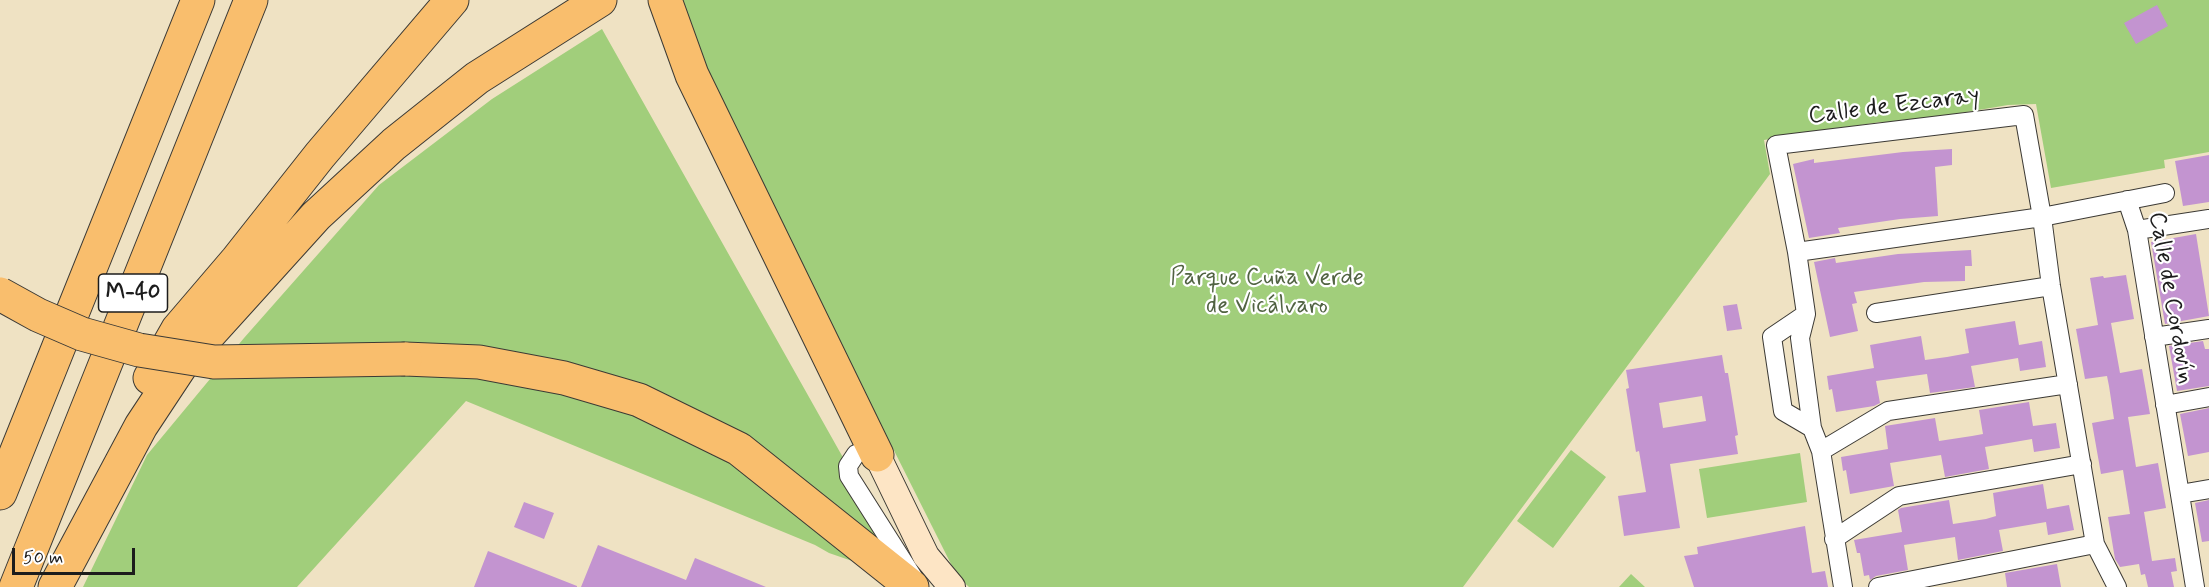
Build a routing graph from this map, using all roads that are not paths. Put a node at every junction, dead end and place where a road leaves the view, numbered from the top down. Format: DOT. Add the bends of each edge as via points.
graph roads {
  1 [pos="198,0"];
  2 [pos="251,0"];
  3 [pos="600,0"];
  4 [pos="665,0"];
  5 [pos="444,10"];
  6 [pos="2165,193"];
  7 [pos="2127,200"];
  8 [pos="2042,217"];
  9 [pos="2209,219"];
  10 [pos="2137,230"];
  11 [pos="1797,252"];
  12 [pos="2050,286"];
  13 [pos="0,294"];
  14 [pos="1876,313"];
  15 [pos="1806,314"];
  16 [pos="2209,329"];
  17 [pos="2154,337"];
  18 [pos="2068,384"];
  19 [pos="2209,397"];
  20 [pos="2165,405"];
  21 [pos="1812,428"];
  22 [pos="1821,451"];
  23 [pos="877,455"];
  24 [pos="2082,464"];
  25 [pos="2209,489"];
  26 [pos="0,493"];
  27 [pos="2180,494"];
  28 [pos="1834,538"];
  29 [pos="2095,544"];
  30 [pos="16,587"];
  31 [pos="43,587"];
  32 [pos="55,587"];
  33 [pos="912,587"];
  34 [pos="920,587"];
  35 [pos="952,587"];
  36 [pos="1843,587"];
  37 [pos="1878,587"];
  38 [pos="2117,587"];
  39 [pos="2195,587"];
  1 -- 26 [label="highway, M-40"];
  2 -- 30 [label="highway, M-40"];
  3 -- 32 [label="highway" via="477,78 394,144 286,248 182,364 141,426"];
  4 -- 23 [label="highway" via="692,75"];
  5 -- 31 [label="highway" via="178,330 79,502"];
  6 -- 7 [label="street, Calle de Cordovín"];
  7 -- 8 [label="street, Calle de Cordovín"];
  7 -- 10 [label="street, Calle de Cordovín"];
  8 -- 11 [label="street"];
  8 -- 11 [label="street, Calle de Ezcaray" via="2024,115 1776,145"];
  8 -- 12 [label="street, Calle de Ezcaray"];
  9 -- 10 [label="street"];
  10 -- 17 [label="street, Calle de Cordovín"];
  11 -- 15 [label="street, Calle de Ezcaray"];
  12 -- 14 [label="street"];
  12 -- 18 [label="street, Calle de Ezcaray"];
  13 -- 33 [label="highway, bridge" via="82,334 139,350 214,362 479,362 564,378 639,400 739,449"];
  15 -- 21 [label="street, Calle de Ezcaray" via="1800,338"];
  15 -- 21 [label="street" via="1772,337 1783,411"];
  16 -- 17 [label="street"];
  17 -- 20 [label="street, Calle de Cordovín"];
  18 -- 22 [label="street" via="1888,411"];
  18 -- 24 [label="street, Calle de Ezcaray"];
  19 -- 20 [label="street, Calle de Cordovín"];
  20 -- 27 [label="street, Calle de Cordovín"];
  21 -- 22 [label="street, Calle de Ezcaray"];
  22 -- 28 [label="street, Calle de Ezcaray"];
  23 -- 34 [label="street" via="856,454 848,466 849,476"];
  23 -- 35 [label="main road" via="926,556"];
  24 -- 28 [label="street" via="1899,496"];
  24 -- 29 [label="street, Calle de Ezcaray"];
  25 -- 27 [label="street"];
  27 -- 39 [label="street, Calle de Cordovín"];
  28 -- 36 [label="street, Calle de Ezcaray"];
  29 -- 37 [label="street"];
  29 -- 38 [label="street, Calle de Ezcaray"];
}
